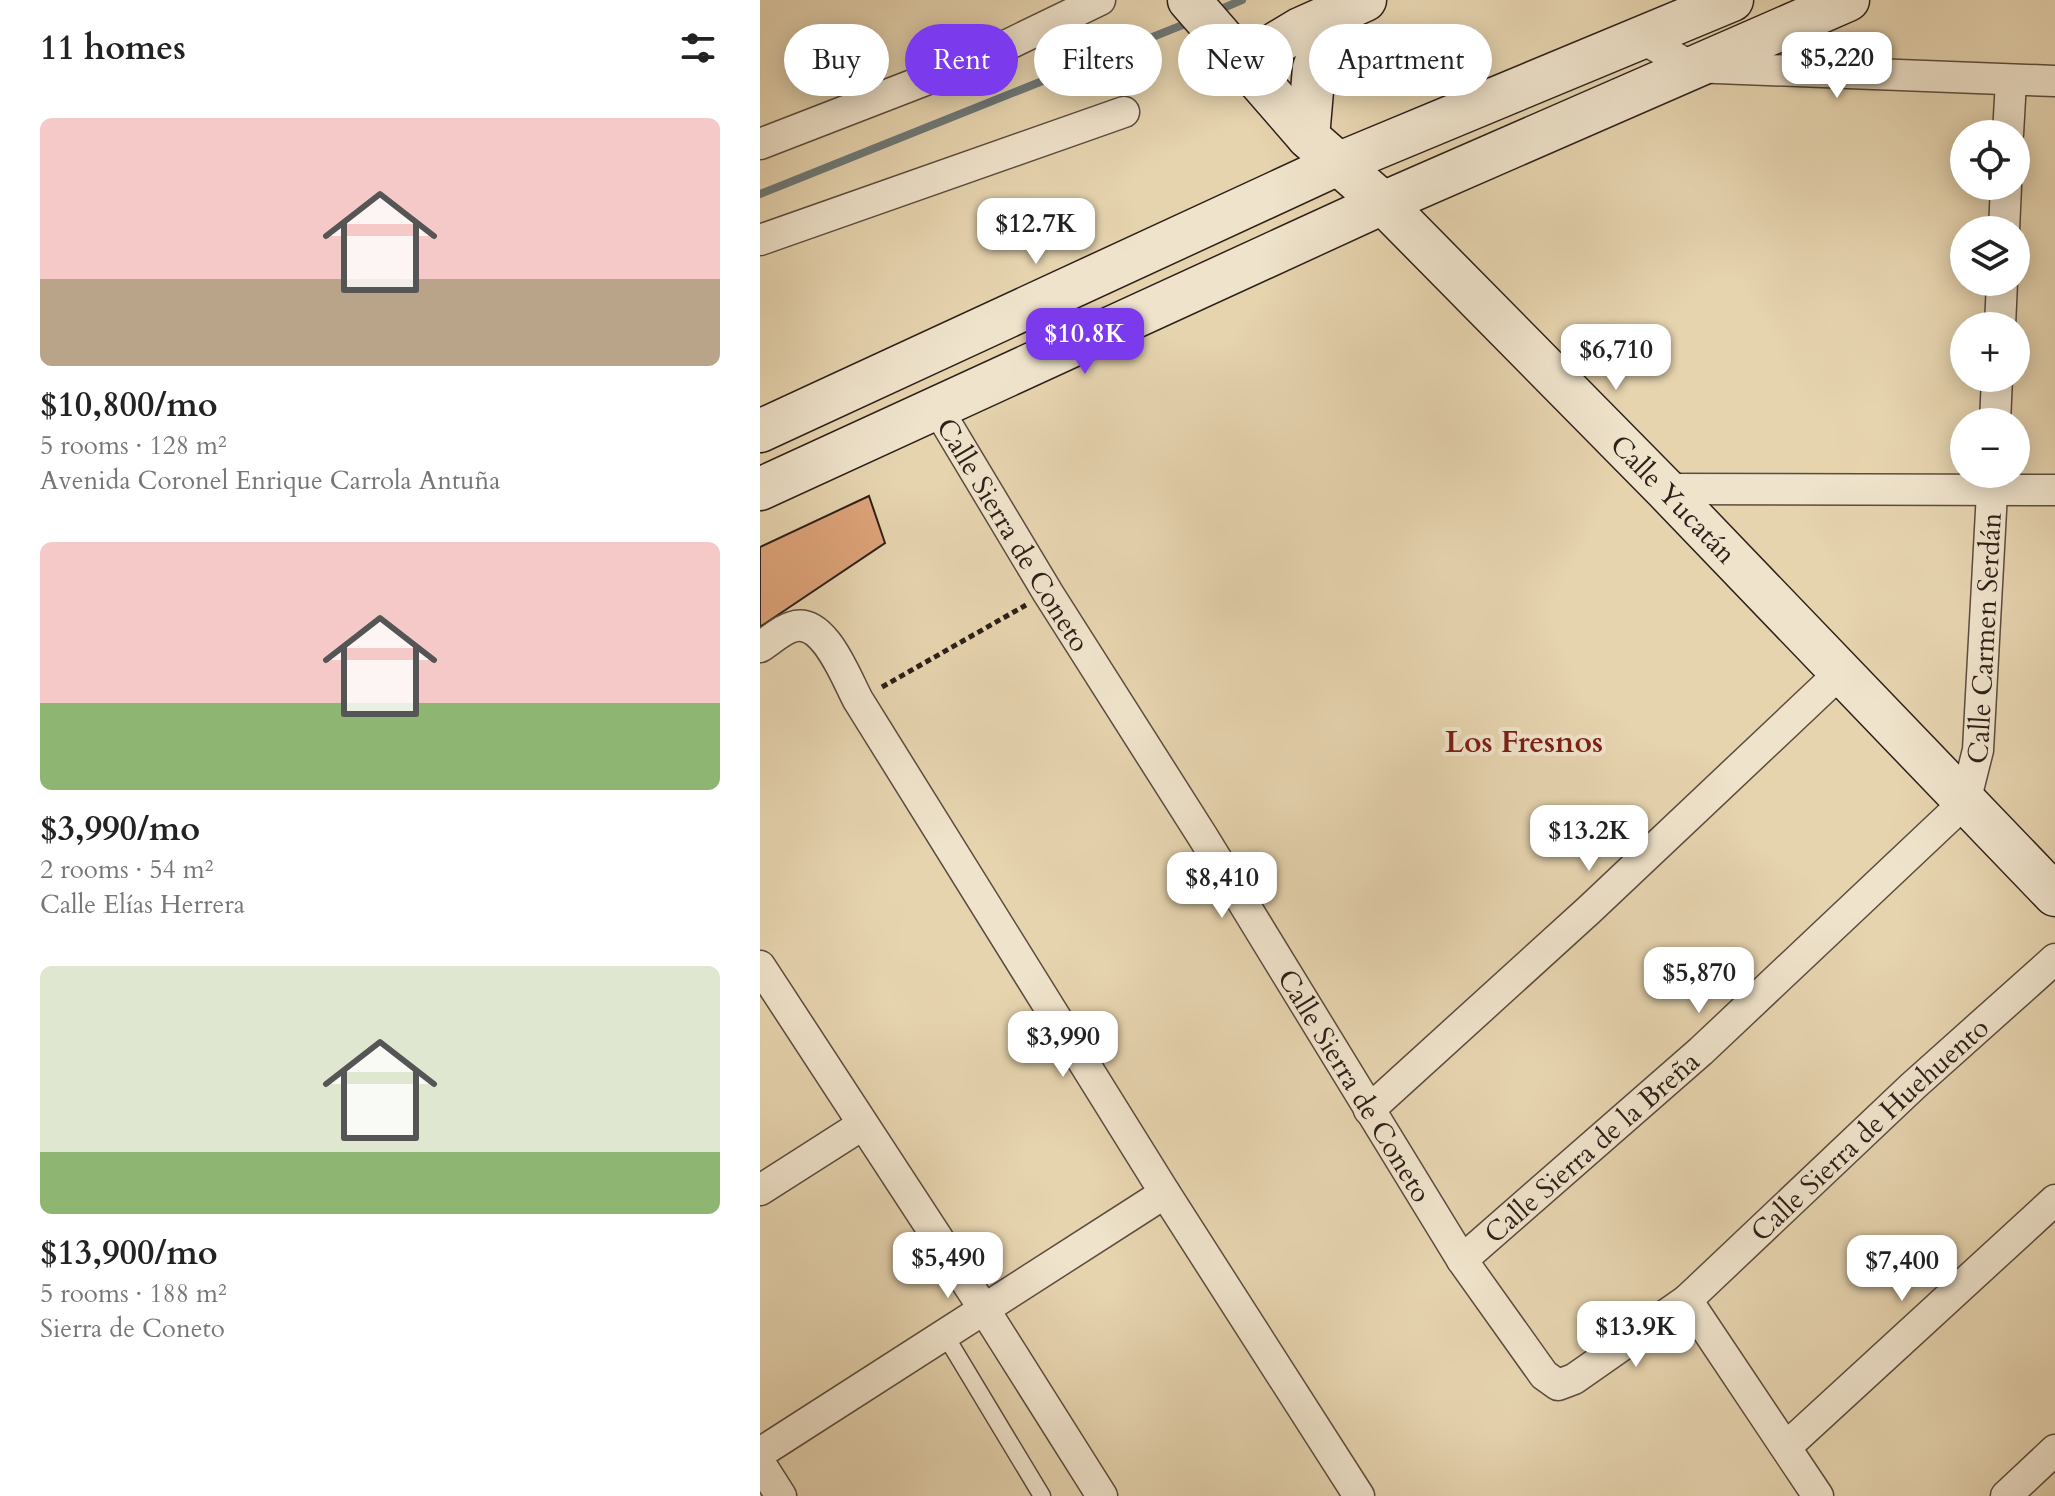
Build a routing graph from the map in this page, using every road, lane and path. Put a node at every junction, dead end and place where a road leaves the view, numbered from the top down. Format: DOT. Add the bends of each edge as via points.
graph roads {
  1 [pos="1100,0"];
  2 [pos="1189,0"];
  3 [pos="1732,0"];
  4 [pos="1848,0"];
  5 [pos="1355,4"];
  6 [pos="1209,24"];
  7 [pos="1293,33"];
  8 [pos="1642,38"];
  9 [pos="1691,67"];
  10 [pos="2011,81"];
  11 [pos="2055,81"];
  12 [pos="1271,96"];
  13 [pos="1124,112"];
  14 [pos="2009,120"];
  15 [pos="1308,137"];
  16 [pos="760,144"];
  17 [pos="1340,163"];
  18 [pos="1383,203"];
  19 [pos="760,240"];
  20 [pos="937,408"];
  21 [pos="760,431"];
  22 [pos="1950,483"];
  23 [pos="2030,487"];
  24 [pos="1992,488"];
  25 [pos="760,489"];
  26 [pos="1665,489"];
  27 [pos="2055,490"];
  28 [pos="1048,593"];
  29 [pos="760,647"];
  30 [pos="1841,672"];
  31 [pos="858,700"];
  32 [pos="1965,802"];
  33 [pos="2051,888"];
  34 [pos="2055,959"];
  35 [pos="760,966"];
  36 [pos="1369,1110"];
  37 [pos="862,1125"];
  38 [pos="760,1190"];
  39 [pos="1165,1193"];
  40 [pos="2055,1200"];
  41 [pos="1462,1260"];
  42 [pos="1687,1300"];
  43 [pos="984,1309"];
  44 [pos="945,1335"];
  45 [pos="1558,1385"];
  46 [pos="1786,1447"];
  47 [pos="2055,1450"];
  48 [pos="760,1453"];
  49 [pos="760,1463"];
  50 [pos="781,1496"];
  51 [pos="1042,1496"];
  52 [pos="1102,1496"];
  53 [pos="1359,1496"];
  54 [pos="1818,1496"];
  55 [pos="2006,1496"];
  1 -- 16 [label="street" via="972,62"];
  2 -- 6 [label="main road, Calle Yucatán"];
  3 -- 8 [label="main road"];
  4 -- 9 [label="main road"];
  5 -- 7 [label="main road"];
  5 -- 15 [label="main road" via="1323,42 1314,68"];
  8 -- 9 [label="street"];
  8 -- 17 [label="main road"];
  9 -- 10 [label="street"];
  9 -- 18 [label="main road"];
  10 -- 11 [label="street"];
  10 -- 14 [label="street"];
  12 -- 15 [label="main road, Calle Yucatán"];
  13 -- 19 [label="street"];
  15 -- 17 [label="main road, Calle Yucatán"];
  17 -- 18 [label="main road, Calle Yucatán"];
  17 -- 21 [label="main road"];
  18 -- 20 [label="main road"];
  18 -- 26 [label="main road, Calle Yucatán"];
  20 -- 25 [label="main road"];
  20 -- 28 [label="street, Calle Sierra de Coneto"];
  22 -- 26 [label="street"];
  23 -- 27 [label="street"];
  24 -- 32 [label="street, Calle Carmen Serdán" via="1978,750"];
  26 -- 30 [label="main road, Calle Yucatán"];
  28 -- 31 [label="path"];
  28 -- 36 [label="street, Calle Sierra de Coneto"];
  29 -- 31 [label="street" via="793,626 812,628 825,637"];
  30 -- 32 [label="main road, Calle Yucatán"];
  30 -- 36 [label="street"];
  31 -- 39 [label="street"];
  32 -- 33 [label="main road, Calle Yucatán"];
  32 -- 41 [label="street, Calle Sierra de la Breña" via="1701,1051"];
  34 -- 42 [label="street, Calle Sierra de Huehuento"];
  35 -- 37 [label="street"];
  36 -- 41 [label="street, Calle Sierra de Coneto"];
  37 -- 38 [label="street"];
  37 -- 43 [label="street"];
  39 -- 43 [label="street"];
  39 -- 53 [label="street"];
  40 -- 46 [label="street"];
  41 -- 45 [label="street, Calle Sierra de Coneto" via="1544,1375"];
  42 -- 45 [label="street, Calle Sierra de Huehuento"];
  42 -- 46 [label="street"];
  43 -- 44 [label="street"];
  43 -- 52 [label="street"];
  44 -- 48 [label="street"];
  44 -- 51 [label="lane"];
  46 -- 54 [label="street"];
  47 -- 55 [label="street"];
  49 -- 50 [label="street"];
}
